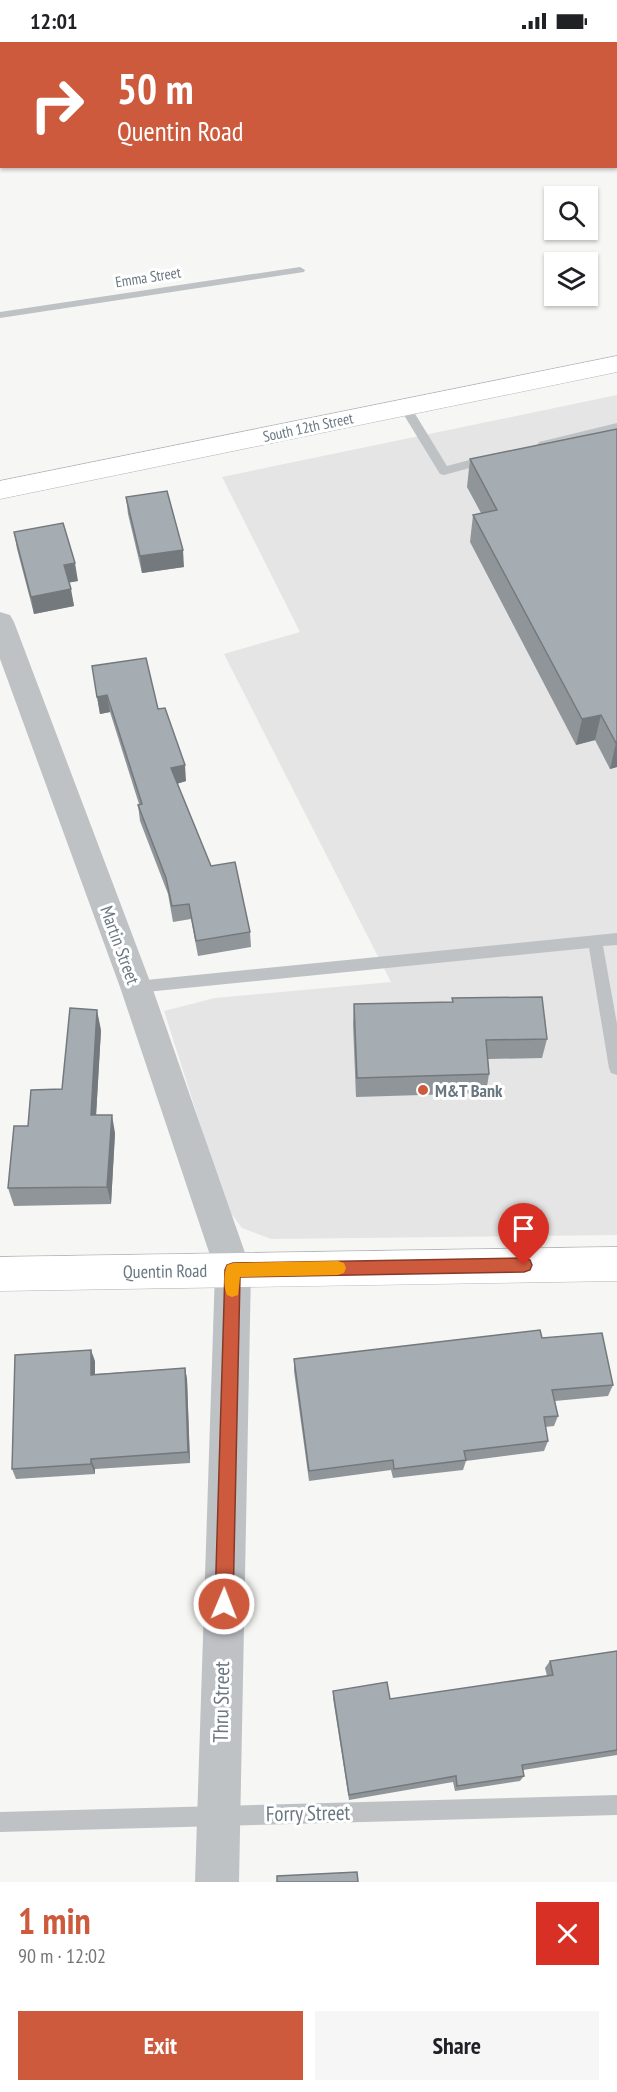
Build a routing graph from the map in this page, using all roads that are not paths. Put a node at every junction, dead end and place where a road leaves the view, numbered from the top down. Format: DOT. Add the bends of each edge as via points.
graph roads {
  1 [pos="300,270"];
  2 [pos="0,315"];
  3 [pos="617,364"];
  4 [pos="405,407"];
  5 [pos="617,426"];
  6 [pos="536,447"];
  7 [pos="501,456"];
  8 [pos="0,490"];
  9 [pos="0,622"];
  10 [pos="617,939"];
  11 [pos="595,941"];
  12 [pos="136,987"];
  13 [pos="617,1068"];
  14 [pos="617,1264"];
  15 [pos="233,1270"];
  16 [pos="0,1274"];
  17 [pos="617,1805"];
  18 [pos="219,1815"];
  19 [pos="0,1822"];
  20 [pos="217,1882"];
  1 -- 2 [label="lane, Emma Street"];
  3 -- 4 [label="main road, South 12th Street"];
  4 -- 7 [label="lane" via="444,471"];
  4 -- 8 [label="main road, South 12th Street"];
  5 -- 6 [label="lane"];
  9 -- 12 [label="street, Martin Street"];
  10 -- 11 [label="lane"];
  11 -- 12 [label="lane"];
  11 -- 13 [label="lane"];
  12 -- 15 [label="street, Martin Street"];
  14 -- 15 [label="main road, Quentin Road"];
  15 -- 16 [label="main road, Quentin Road"];
  15 -- 18 [label="street, Thru Street"];
  17 -- 18 [label="lane, Forry Street"];
  18 -- 19 [label="lane, Forry Street"];
  18 -- 20 [label="street, Thru Street"];
}
